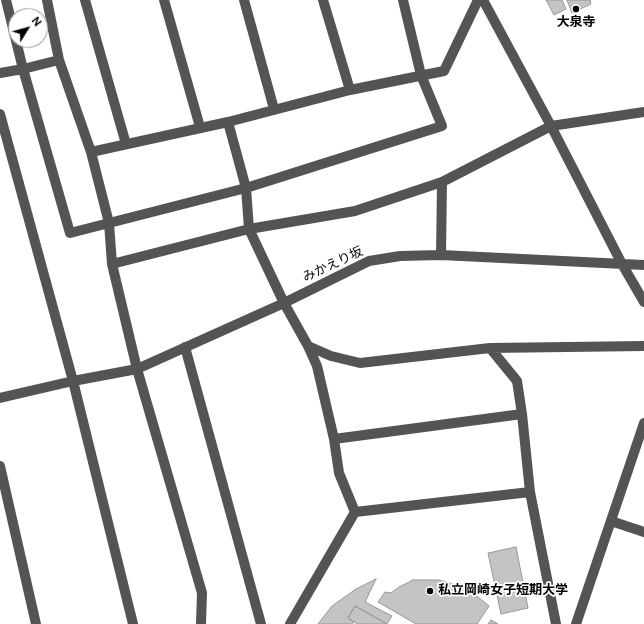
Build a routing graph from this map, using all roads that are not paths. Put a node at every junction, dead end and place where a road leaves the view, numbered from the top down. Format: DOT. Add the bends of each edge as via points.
graph roads {
  1 [pos="6,0"];
  2 [pos="47,0"];
  3 [pos="85,0"];
  4 [pos="164,0"];
  5 [pos="244,0"];
  6 [pos="323,0"];
  7 [pos="403,0"];
  8 [pos="478,0"];
  9 [pos="482,0"];
  10 [pos="59,60"];
  11 [pos="23,69"];
  12 [pos="0,72"];
  13 [pos="421,75"];
  14 [pos="350,90"];
  15 [pos="274,109"];
  16 [pos="644,112"];
  17 [pos="0,114"];
  18 [pos="228,122"];
  19 [pos="551,126"];
  20 [pos="200,127"];
  21 [pos="126,144"];
  22 [pos="91,152"];
  23 [pos="442,182"];
  24 [pos="246,188"];
  25 [pos="109,223"];
  26 [pos="249,229"];
  27 [pos="441,255"];
  28 [pos="112,264"];
  29 [pos="622,264"];
  30 [pos="644,265"];
  31 [pos="644,302"];
  32 [pos="284,303"];
  33 [pos="308,346"];
  34 [pos="644,346"];
  35 [pos="185,347"];
  36 [pos="490,348"];
  37 [pos="137,369"];
  38 [pos="73,380"];
  39 [pos="0,398"];
  40 [pos="522,414"];
  41 [pos="644,423"];
  42 [pos="334,439"];
  43 [pos="0,466"];
  44 [pos="530,492"];
  45 [pos="355,512"];
  46 [pos="610,521"];
  47 [pos="644,532"];
  48 [pos="33,623"];
  49 [pos="133,624"];
  50 [pos="200,624"];
  51 [pos="261,624"];
  52 [pos="290,624"];
  53 [pos="556,624"];
  54 [pos="576,624"];
  1 -- 11 [label="street"];
  2 -- 10 [label="street"];
  3 -- 21 [label="street"];
  4 -- 20 [label="street"];
  5 -- 15 [label="street"];
  6 -- 14 [label="street"];
  7 -- 13 [label="street"];
  8 -- 13 [label="street" via="444,71"];
  9 -- 19 [label="street"];
  10 -- 11 [label="street"];
  10 -- 22 [label="street"];
  11 -- 12 [label="street"];
  11 -- 25 [label="street" via="70,233"];
  13 -- 14 [label="street"];
  13 -- 24 [label="street" via="442,126"];
  14 -- 15 [label="street"];
  15 -- 18 [label="street"];
  16 -- 19 [label="street"];
  17 -- 38 [label="street"];
  18 -- 20 [label="street"];
  18 -- 24 [label="street"];
  19 -- 23 [label="street"];
  19 -- 29 [label="street"];
  20 -- 21 [label="street"];
  21 -- 22 [label="street"];
  22 -- 25 [label="street"];
  23 -- 26 [label="street" via="355,211"];
  23 -- 27 [label="street"];
  24 -- 25 [label="street"];
  24 -- 26 [label="street"];
  25 -- 28 [label="street"];
  26 -- 28 [label="street"];
  26 -- 32 [label="street"];
  27 -- 29 [label="street, みかえり坂"];
  27 -- 32 [label="street, みかえり坂" via="400,256 369,261"];
  28 -- 37 [label="street"];
  29 -- 30 [label="street, みかえり坂"];
  29 -- 31 [label="street"];
  32 -- 33 [label="street"];
  32 -- 35 [label="street, みかえり坂"];
  33 -- 36 [label="street" via="331,356 360,363"];
  33 -- 42 [label="street" via="317,366"];
  34 -- 36 [label="street"];
  35 -- 37 [label="street, みかえり坂"];
  35 -- 51 [label="street"];
  36 -- 40 [label="street" via="517,381"];
  37 -- 38 [label="street, みかえり坂"];
  37 -- 50 [label="street" via="202,593"];
  38 -- 39 [label="street, みかえり坂"];
  38 -- 49 [label="street"];
  40 -- 42 [label="street"];
  40 -- 44 [label="street"];
  41 -- 46 [label="street"];
  42 -- 45 [label="street" via="339,473"];
  43 -- 48 [label="street"];
  44 -- 45 [label="street"];
  44 -- 53 [label="street"];
  45 -- 52 [label="street"];
  46 -- 47 [label="street"];
  46 -- 54 [label="street"];
}
